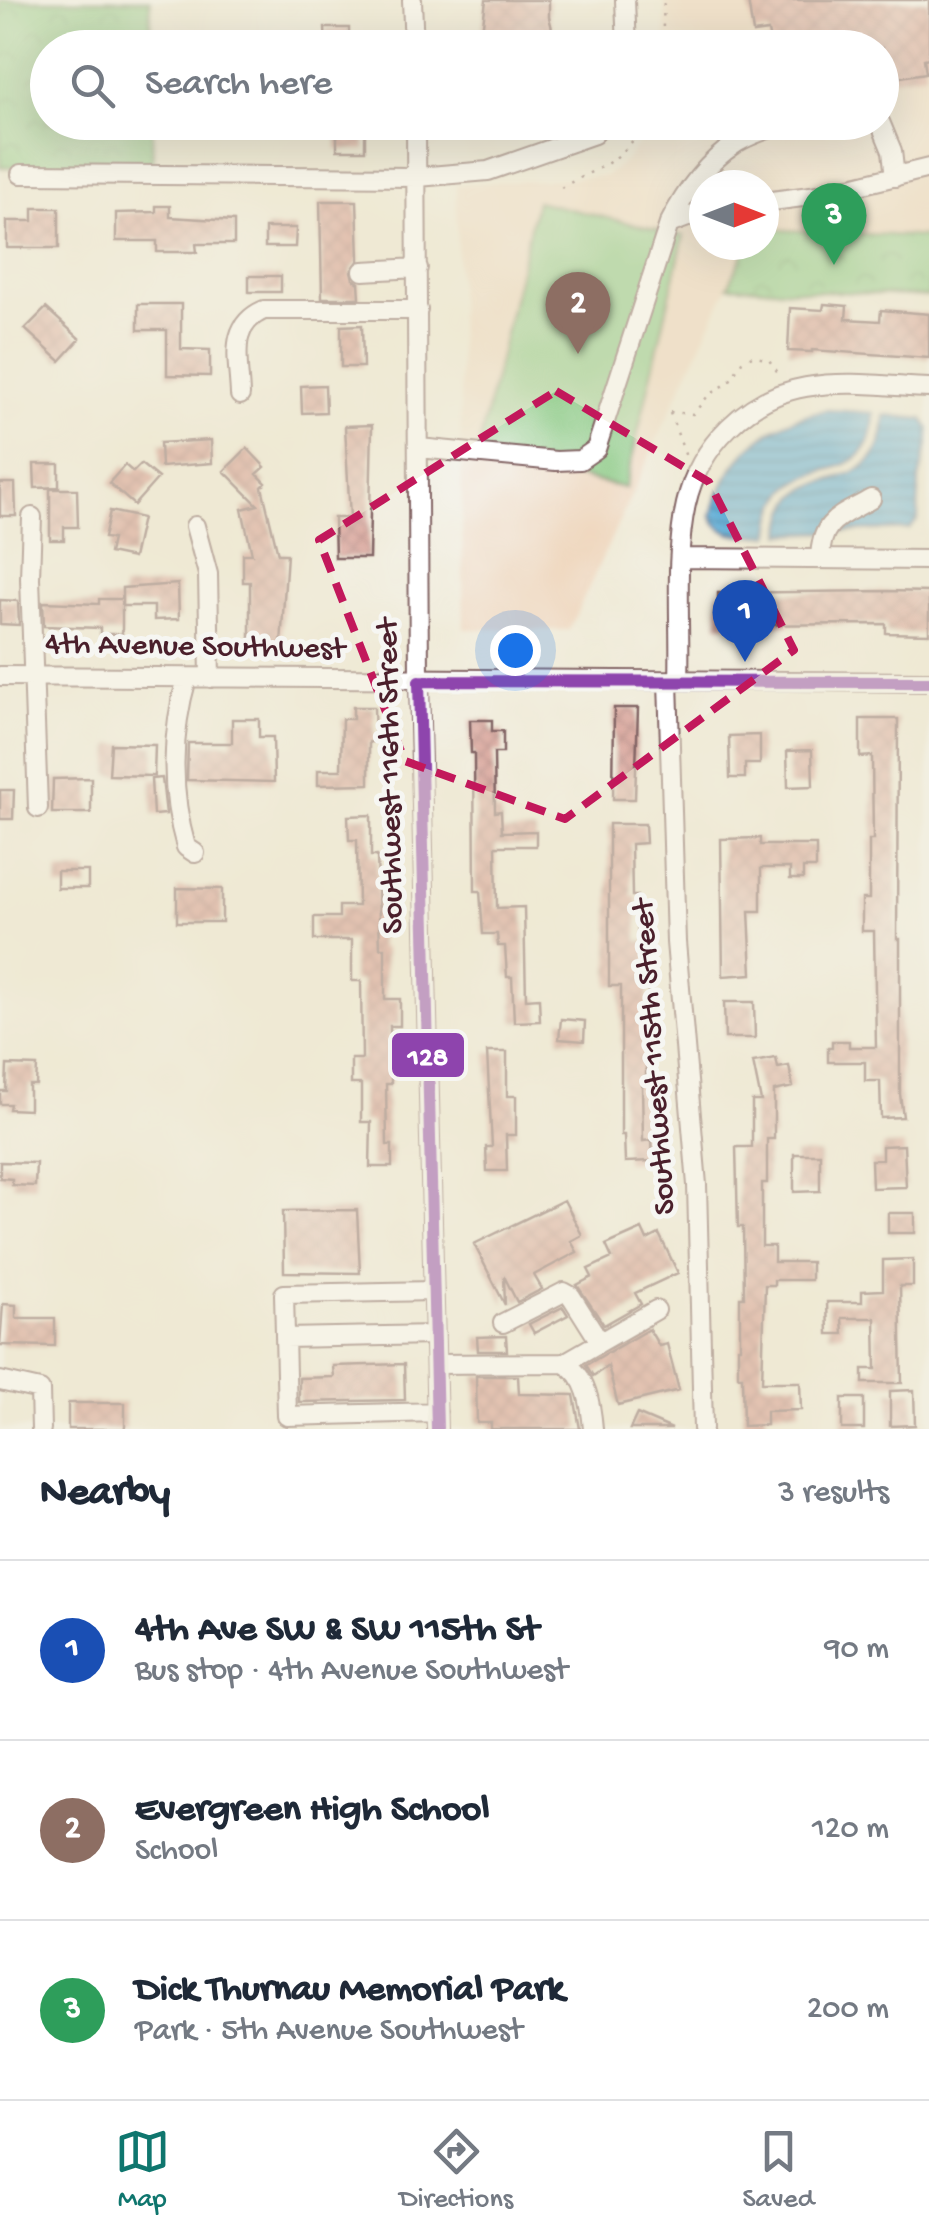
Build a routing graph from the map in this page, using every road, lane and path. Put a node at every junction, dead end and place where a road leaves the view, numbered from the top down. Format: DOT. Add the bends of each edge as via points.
graph roads {
  1 [pos="412,0"];
  2 [pos="625,0"];
  3 [pos="664,0"];
  4 [pos="413,30"];
  5 [pos="626,30"];
  6 [pos="665,30"];
  7 [pos="417,140"];
  8 [pos="576,140"];
  9 [pos="633,140"];
  10 [pos="741,140"];
  11 [pos="887,140"];
  12 [pos="929,168"];
  13 [pos="21,174"];
  14 [pos="418,177"];
  15 [pos="895,177"];
  16 [pos="560,188"];
  17 [pos="779,200"];
  18 [pos="689,217"];
  19 [pos="669,224"];
  20 [pos="418,268"];
  21 [pos="363,271"];
  22 [pos="418,310"];
  23 [pos="929,388"];
  24 [pos="781,393"];
  25 [pos="240,395"];
  26 [pos="418,448"];
  27 [pos="694,478"];
  28 [pos="871,499"];
  29 [pos="32,517"];
  30 [pos="194,526"];
  31 [pos="682,558"];
  32 [pos="820,559"];
  33 [pos="929,560"];
  34 [pos="0,676"];
  35 [pos="36,676"];
  36 [pos="187,678"];
  37 [pos="210,678"];
  38 [pos="419,681"];
  39 [pos="674,681"];
  40 [pos="929,682"];
  41 [pos="38,808"];
  42 [pos="195,852"];
  43 [pos="434,1291"];
  44 [pos="656,1310"];
  45 [pos="503,1323"];
  46 [pos="436,1335"];
  47 [pos="286,1338"];
  48 [pos="600,1342"];
  49 [pos="564,1363"];
  50 [pos="436,1364"];
  51 [pos="0,1381"];
  52 [pos="437,1421"];
  53 [pos="41,1429"];
  54 [pos="593,1429"];
  55 [pos="703,1429"];
  1 -- 4 [label="street"];
  2 -- 5 [label="street"];
  3 -- 6 [label="path"];
  7 -- 14 [label="street, Southwest 116th Street"];
  8 -- 14 [label="street" via="488,170"];
  9 -- 16 [label="path" via="610,164"];
  10 -- 19 [label="street" via="706,168"];
  11 -- 15 [label="street"];
  12 -- 15 [label="street"];
  13 -- 14 [label="street"];
  14 -- 20 [label="street, Southwest 116th Street"];
  15 -- 17 [label="street"];
  18 -- 19 [label="street"];
  19 -- 26 [label="street" via="596,449 580,460 556,461"];
  20 -- 21 [label="street"];
  20 -- 22 [label="street, Southwest 116th Street"];
  22 -- 25 [label="street" via="264,310 239,330"];
  22 -- 26 [label="street, Southwest 116th Street"];
  23 -- 24 [label="street" via="855,383"];
  24 -- 27 [label="street, Southwest 115th Street" via="727,428"];
  24 -- 27 [label="path" via="780,373 769,360 752,356 692,414 670,412"];
  26 -- 38 [label="street, Southwest 116th Street"];
  27 -- 31 [label="street, Southwest 115th Street"];
  28 -- 32 [label="street" via="826,526"];
  29 -- 35 [label="street"];
  30 -- 37 [label="street" via="208,574"];
  31 -- 32 [label="street"];
  31 -- 39 [label="street, Southwest 115th Street"];
  32 -- 33 [label="street"];
  34 -- 35 [label="street, 4th Avenue Southwest"];
  35 -- 36 [label="street, 4th Avenue Southwest"];
  35 -- 41 [label="street"];
  36 -- 37 [label="street, 4th Avenue Southwest"];
  36 -- 42 [label="street" via="178,707 176,812 186,847"];
  37 -- 38 [label="street, 4th Avenue Southwest"];
  38 -- 39 [label="street, 4th Avenue Southwest"];
  38 -- 43 [label="street, Southwest 116th Street"];
  39 -- 40 [label="street, 4th Avenue Southwest"];
  39 -- 55 [label="street, Southwest 115th Street" via="676,942 697,1185"];
  43 -- 46 [label="street, Southwest 116th Street"];
  43 -- 47 [label="street" via="284,1294"];
  44 -- 48 [label="street"];
  45 -- 48 [label="street" via="564,1292"];
  46 -- 47 [label="street"];
  46 -- 50 [label="street, Southwest 116th Street"];
  47 -- 52 [label="street" via="287,1416"];
  48 -- 49 [label="street"];
  49 -- 50 [label="street"];
  49 -- 54 [label="street" via="575,1369 590,1401"];
  50 -- 52 [label="street, Southwest 116th Street"];
  51 -- 53 [label="street" via="40,1390"];
}
